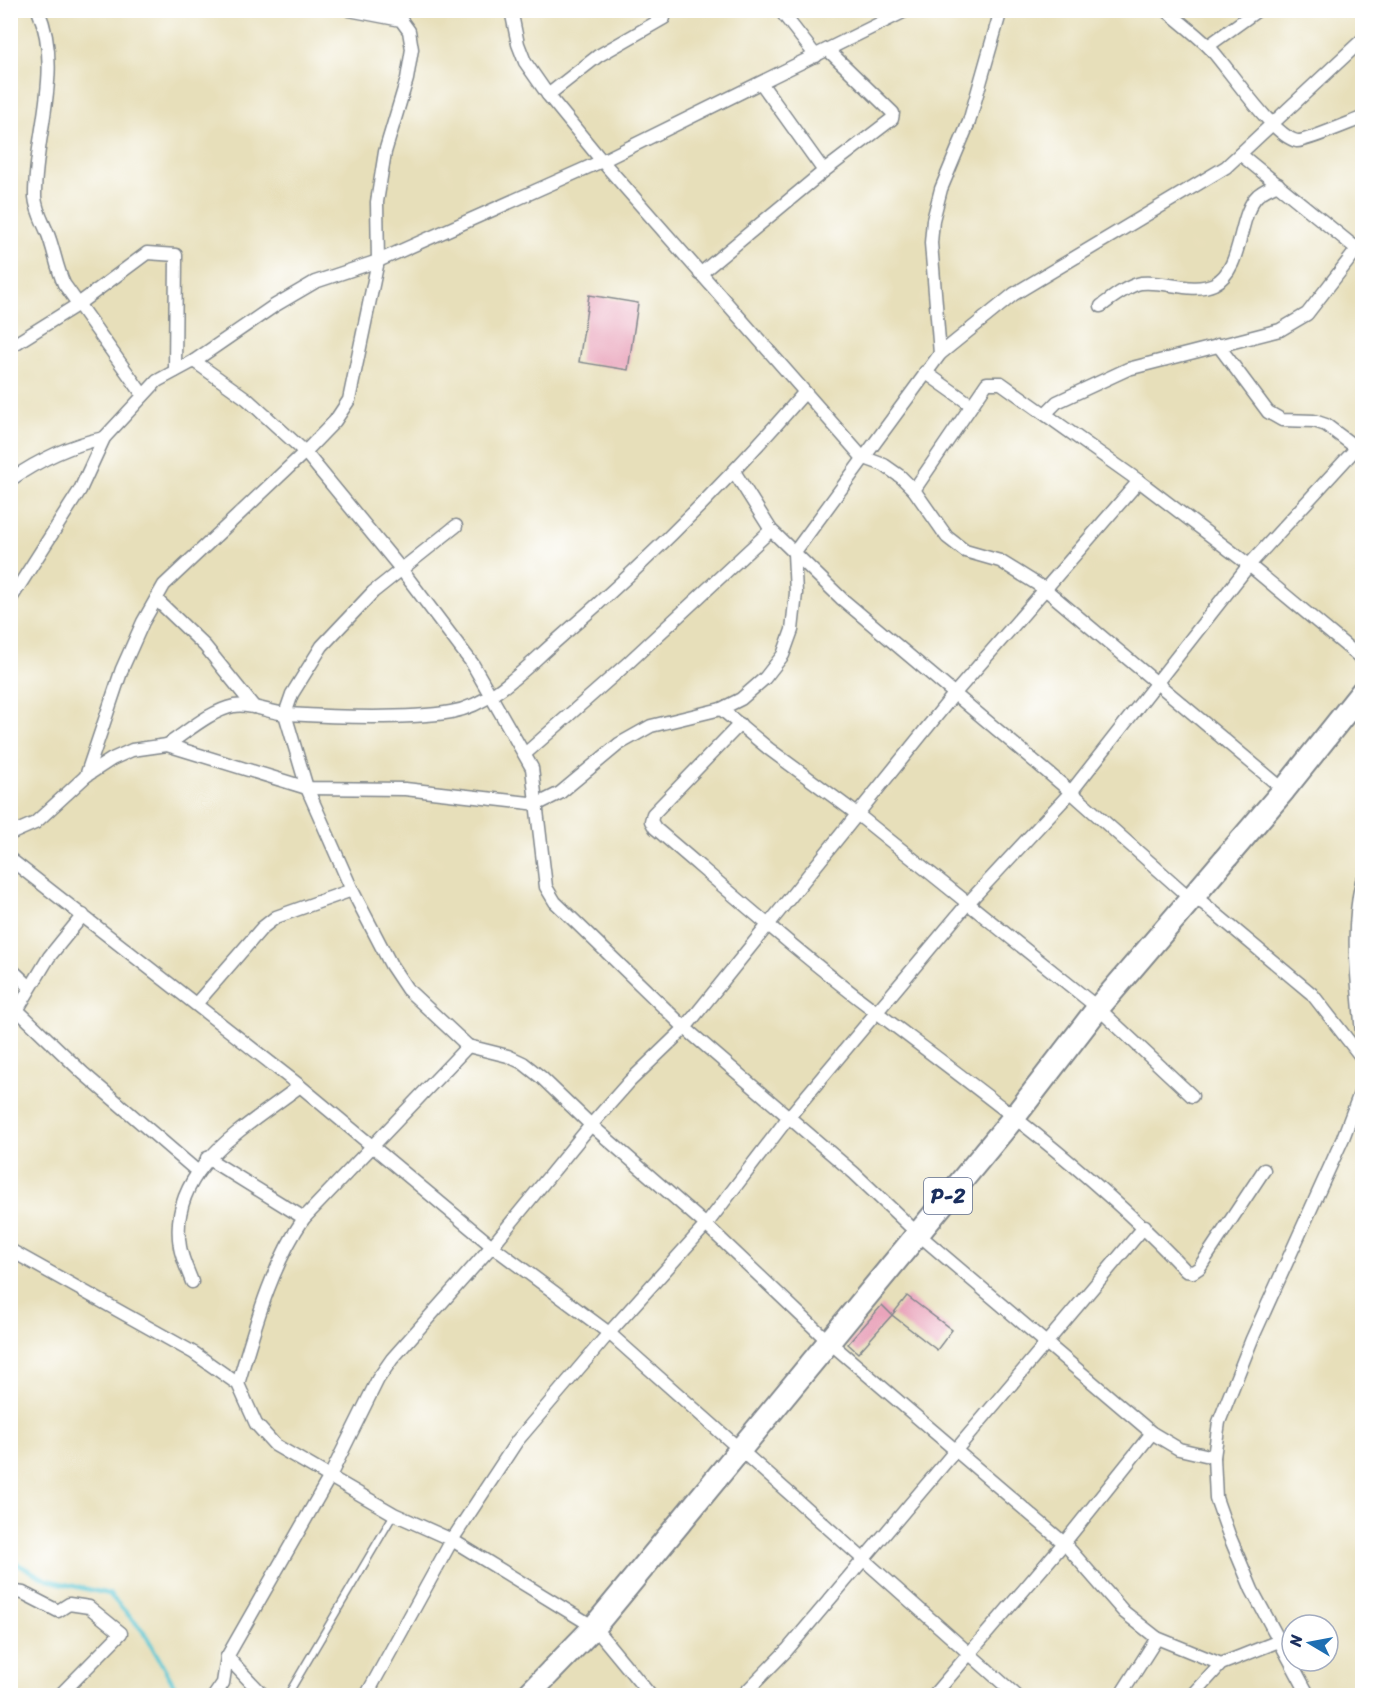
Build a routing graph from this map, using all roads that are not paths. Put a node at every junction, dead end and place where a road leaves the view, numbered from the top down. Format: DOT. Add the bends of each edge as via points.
graph roads {
  1 [pos="38,10"];
  2 [pos="349,10"];
  3 [pos="780,10"];
  4 [pos="907,10"];
  5 [pos="1001,10"];
  6 [pos="1166,10"];
  7 [pos="1258,10"];
  8 [pos="514,14"];
  9 [pos="403,15"];
  10 [pos="664,18"];
  11 [pos="1362,40"];
  12 [pos="1208,46"];
  13 [pos="828,50"];
  14 [pos="816,56"];
  15 [pos="761,83"];
  16 [pos="548,95"];
  17 [pos="1362,118"];
  18 [pos="1272,125"];
  19 [pos="1240,154"];
  20 [pos="602,161"];
  21 [pos="824,171"];
  22 [pos="1278,184"];
  23 [pos="1361,248"];
  24 [pos="378,261"];
  25 [pos="700,274"];
  26 [pos="77,305"];
  27 [pos="1101,306"];
  28 [pos="1218,345"];
  29 [pos="10,347"];
  30 [pos="940,354"];
  31 [pos="194,361"];
  32 [pos="175,371"];
  33 [pos="926,372"];
  34 [pos="805,392"];
  35 [pos="143,395"];
  36 [pos="970,404"];
  37 [pos="1046,412"];
  38 [pos="104,438"];
  39 [pos="1360,448"];
  40 [pos="305,452"];
  41 [pos="862,457"];
  42 [pos="735,473"];
  43 [pos="10,480"];
  44 [pos="1139,481"];
  45 [pos="914,490"];
  46 [pos="456,526"];
  47 [pos="771,530"];
  48 [pos="794,553"];
  49 [pos="1249,565"];
  50 [pos="401,569"];
  51 [pos="1045,589"];
  52 [pos="156,599"];
  53 [pos="10,600"];
  54 [pos="1362,659"];
  55 [pos="1156,684"];
  56 [pos="1362,692"];
  57 [pos="955,693"];
  58 [pos="490,694"];
  59 [pos="254,707"];
  60 [pos="721,709"];
  61 [pos="285,714"];
  62 [pos="740,724"];
  63 [pos="167,745"];
  64 [pos="526,753"];
  65 [pos="86,776"];
  66 [pos="307,788"];
  67 [pos="1284,790"];
  68 [pos="1071,792"];
  69 [pos="538,804"];
  70 [pos="857,814"];
  71 [pos="10,834"];
  72 [pos="10,859"];
  73 [pos="1362,881"];
  74 [pos="352,890"];
  75 [pos="1191,899"];
  76 [pos="968,903"];
  77 [pos="83,915"];
  78 [pos="769,924"];
  79 [pos="10,968"];
  80 [pos="30,987"];
  81 [pos="196,1004"];
  82 [pos="14,1005"];
  83 [pos="1098,1008"];
  84 [pos="877,1013"];
  85 [pos="10,1022"];
  86 [pos="685,1028"];
  87 [pos="1362,1034"];
  88 [pos="468,1046"];
  89 [pos="1362,1058"];
  90 [pos="300,1086"];
  91 [pos="1362,1088"];
  92 [pos="1192,1096"];
  93 [pos="1015,1116"];
  94 [pos="788,1118"];
  95 [pos="591,1125"];
  96 [pos="372,1147"];
  97 [pos="207,1158"];
  98 [pos="1264,1170"];
  99 [pos="198,1172"];
  100 [pos="304,1218"];
  101 [pos="706,1225"];
  102 [pos="1145,1226"];
  103 [pos="917,1233"];
  104 [pos="492,1246"];
  105 [pos="10,1251"];
  106 [pos="192,1282"];
  107 [pos="609,1333"];
  108 [pos="828,1341"];
  109 [pos="1046,1343"];
  110 [pos="238,1384"];
  111 [pos="1152,1433"];
  112 [pos="738,1450"];
  113 [pos="954,1452"];
  114 [pos="1214,1456"];
  115 [pos="329,1478"];
  116 [pos="394,1514"];
  117 [pos="452,1540"];
  118 [pos="1064,1543"];
  119 [pos="861,1560"];
  120 [pos="10,1592"];
  121 [pos="594,1627"];
  122 [pos="1157,1638"];
  123 [pos="1279,1641"];
  124 [pos="968,1653"];
  125 [pos="227,1657"];
  126 [pos="1221,1664"];
  127 [pos="59,1695"];
  128 [pos="214,1695"];
  129 [pos="264,1695"];
  130 [pos="287,1695"];
  131 [pos="366,1695"];
  132 [pos="527,1695"];
  133 [pos="651,1695"];
  134 [pos="742,1695"];
  135 [pos="933,1695"];
  136 [pos="1017,1695"];
  137 [pos="1120,1695"];
  138 [pos="1192,1695"];
  139 [pos="1309,1695"];
  1 -- 26 [label="street" via="47,34 48,76 36,208 48,234 55,264"];
  2 -- 9 [label="street"];
  3 -- 14 [label="street"];
  4 -- 13 [label="street"];
  5 -- 30 [label="street" via="969,122 941,189 933,220"];
  6 -- 12 [label="street"];
  7 -- 12 [label="street"];
  8 -- 16 [label="street" via="525,62"];
  9 -- 24 [label="street" via="412,49 385,152 377,201"];
  10 -- 16 [label="street" via="598,56"];
  11 -- 18 [label="street"];
  12 -- 18 [label="street"];
  13 -- 14 [label="street"];
  13 -- 21 [label="street" via="894,113 892,119"];
  14 -- 15 [label="street"];
  15 -- 20 [label="street"];
  15 -- 21 [label="street"];
  16 -- 20 [label="street"];
  17 -- 18 [label="street" via="1296,141"];
  18 -- 19 [label="street"];
  19 -- 22 [label="street"];
  19 -- 30 [label="street" via="1200,184 1014,294"];
  20 -- 24 [label="street"];
  20 -- 25 [label="street"];
  21 -- 25 [label="street"];
  22 -- 23 [label="street"];
  22 -- 27 [label="street" via="1257,196 1249,209 1228,274 1213,284 1197,286 1140,283"];
  23 -- 28 [label="street" via="1296,323"];
  24 -- 31 [label="street" via="315,282"];
  24 -- 40 [label="street" via="349,400"];
  25 -- 34 [label="street"];
  26 -- 29 [label="street"];
  26 -- 32 [label="street" via="147,253 176,255"];
  26 -- 35 [label="street"];
  28 -- 37 [label="street" via="1128,369 1057,402"];
  28 -- 39 [label="street" via="1268,412 1282,420 1326,425"];
  30 -- 33 [label="street"];
  31 -- 32 [label="street"];
  31 -- 40 [label="street" via="247,399"];
  32 -- 35 [label="street"];
  33 -- 36 [label="street"];
  33 -- 41 [label="street"];
  34 -- 41 [label="street"];
  34 -- 42 [label="street"];
  35 -- 38 [label="street"];
  36 -- 37 [label="street" via="987,383 993,382 1001,383"];
  36 -- 45 [label="street"];
  37 -- 44 [label="street" via="1051,421"];
  38 -- 43 [label="street" via="76,444"];
  38 -- 53 [label="street" via="80,490"];
  39 -- 49 [label="street"];
  40 -- 50 [label="street"];
  40 -- 52 [label="street" via="164,585"];
  41 -- 45 [label="street" via="884,465"];
  41 -- 48 [label="street"];
  42 -- 47 [label="street"];
  42 -- 58 [label="street" via="603,601"];
  44 -- 49 [label="street"];
  44 -- 51 [label="street"];
  45 -- 51 [label="street" via="947,537 965,551 1000,561"];
  46 -- 50 [label="street"];
  47 -- 48 [label="street"];
  47 -- 64 [label="street"];
  48 -- 57 [label="street" via="842,599"];
  48 -- 60 [label="street" via="796,593 792,630 783,655 741,699"];
  49 -- 54 [label="street"];
  49 -- 55 [label="street"];
  50 -- 58 [label="street" via="472,663"];
  50 -- 61 [label="street" via="373,592 322,646 292,694"];
  51 -- 55 [label="street"];
  51 -- 57 [label="street"];
  52 -- 59 [label="street" via="205,646"];
  52 -- 65 [label="street" via="122,669"];
  55 -- 67 [label="street"];
  55 -- 68 [label="street"];
  56 -- 67 [label="highway, P-2"];
  57 -- 68 [label="street"];
  57 -- 70 [label="street"];
  58 -- 61 [label="street" via="451,712 410,716"];
  58 -- 64 [label="street"];
  59 -- 61 [label="street"];
  59 -- 63 [label="street" via="234,706 215,714"];
  60 -- 62 [label="street"];
  60 -- 69 [label="street" via="651,726 619,744 560,793"];
  61 -- 66 [label="street"];
  62 -- 70 [label="street"];
  62 -- 78 [label="street" via="653,814 651,821"];
  63 -- 65 [label="street" via="132,750"];
  63 -- 66 [label="street"];
  64 -- 69 [label="street"];
  65 -- 71 [label="street" via="35,823"];
  66 -- 69 [label="street" via="405,789"];
  66 -- 74 [label="street"];
  67 -- 75 [label="highway, P-2"];
  68 -- 75 [label="street"];
  68 -- 76 [label="street"];
  69 -- 86 [label="street" via="545,879 555,902"];
  70 -- 76 [label="street"];
  70 -- 78 [label="street"];
  72 -- 77 [label="street"];
  73 -- 87 [label="street" via="1355,950"];
  74 -- 81 [label="street" via="276,917"];
  74 -- 88 [label="street" via="407,989"];
  75 -- 83 [label="highway, P-2"];
  75 -- 89 [label="street" via="1203,903 1312,994"];
  76 -- 83 [label="street"];
  76 -- 84 [label="street"];
  77 -- 80 [label="street"];
  77 -- 81 [label="street"];
  78 -- 84 [label="street"];
  78 -- 86 [label="street"];
  79 -- 80 [label="street"];
  80 -- 82 [label="street"];
  81 -- 90 [label="street"];
  82 -- 85 [label="street"];
  82 -- 99 [label="street" via="82,1072"];
  83 -- 92 [label="street"];
  83 -- 93 [label="highway, P-2"];
  84 -- 93 [label="street"];
  84 -- 94 [label="street"];
  86 -- 94 [label="street"];
  86 -- 95 [label="street"];
  88 -- 95 [label="street" via="523,1063"];
  88 -- 96 [label="street"];
  90 -- 96 [label="street"];
  90 -- 97 [label="street"];
  91 -- 114 [label="street" via="1362,1096 1252,1339 1219,1422"];
  93 -- 102 [label="street"];
  93 -- 103 [label="highway, P-2"];
  94 -- 101 [label="street"];
  94 -- 103 [label="street"];
  95 -- 101 [label="street"];
  95 -- 104 [label="street"];
  96 -- 100 [label="street"];
  96 -- 104 [label="street"];
  97 -- 99 [label="street"];
  97 -- 100 [label="street"];
  98 -- 102 [label="street" via="1193,1272 1186,1270"];
  99 -- 106 [label="street" via="185,1191 180,1213 181,1249"];
  100 -- 110 [label="street" via="290,1240 260,1310"];
  101 -- 107 [label="street"];
  101 -- 108 [label="street"];
  102 -- 109 [label="street"];
  103 -- 108 [label="highway, P-2"];
  103 -- 109 [label="street"];
  104 -- 107 [label="street"];
  104 -- 115 [label="street" via="392,1359 378,1379"];
  105 -- 110 [label="street" via="194,1353"];
  107 -- 112 [label="street"];
  107 -- 117 [label="street" via="517,1442"];
  108 -- 112 [label="highway, P-2"];
  108 -- 113 [label="street"];
  109 -- 111 [label="street"];
  109 -- 113 [label="street"];
  110 -- 115 [label="street" via="266,1437"];
  111 -- 114 [label="street" via="1179,1449"];
  111 -- 118 [label="street"];
  112 -- 119 [label="street"];
  112 -- 121 [label="highway, P-2"];
  113 -- 118 [label="street"];
  113 -- 119 [label="street"];
  114 -- 123 [label="street" via="1216,1498 1252,1590"];
  115 -- 116 [label="street"];
  115 -- 125 [label="street"];
  116 -- 117 [label="street"];
  116 -- 130 [label="lane"];
  117 -- 121 [label="street"];
  117 -- 131 [label="street"];
  118 -- 122 [label="street" via="1124,1612"];
  118 -- 124 [label="street"];
  119 -- 124 [label="street"];
  119 -- 134 [label="street" via="787,1650"];
  120 -- 127 [label="street" via="23,1593 58,1611 69,1604 88,1607 121,1634"];
  121 -- 132 [label="highway, P-2"];
  121 -- 133 [label="street"];
  122 -- 126 [label="street"];
  122 -- 137 [label="street"];
  123 -- 126 [label="street"];
  123 -- 139 [label="street"];
  124 -- 135 [label="street"];
  124 -- 136 [label="street"];
  125 -- 128 [label="street" via="223,1683"];
  125 -- 129 [label="street"];
  126 -- 138 [label="street"];
}
